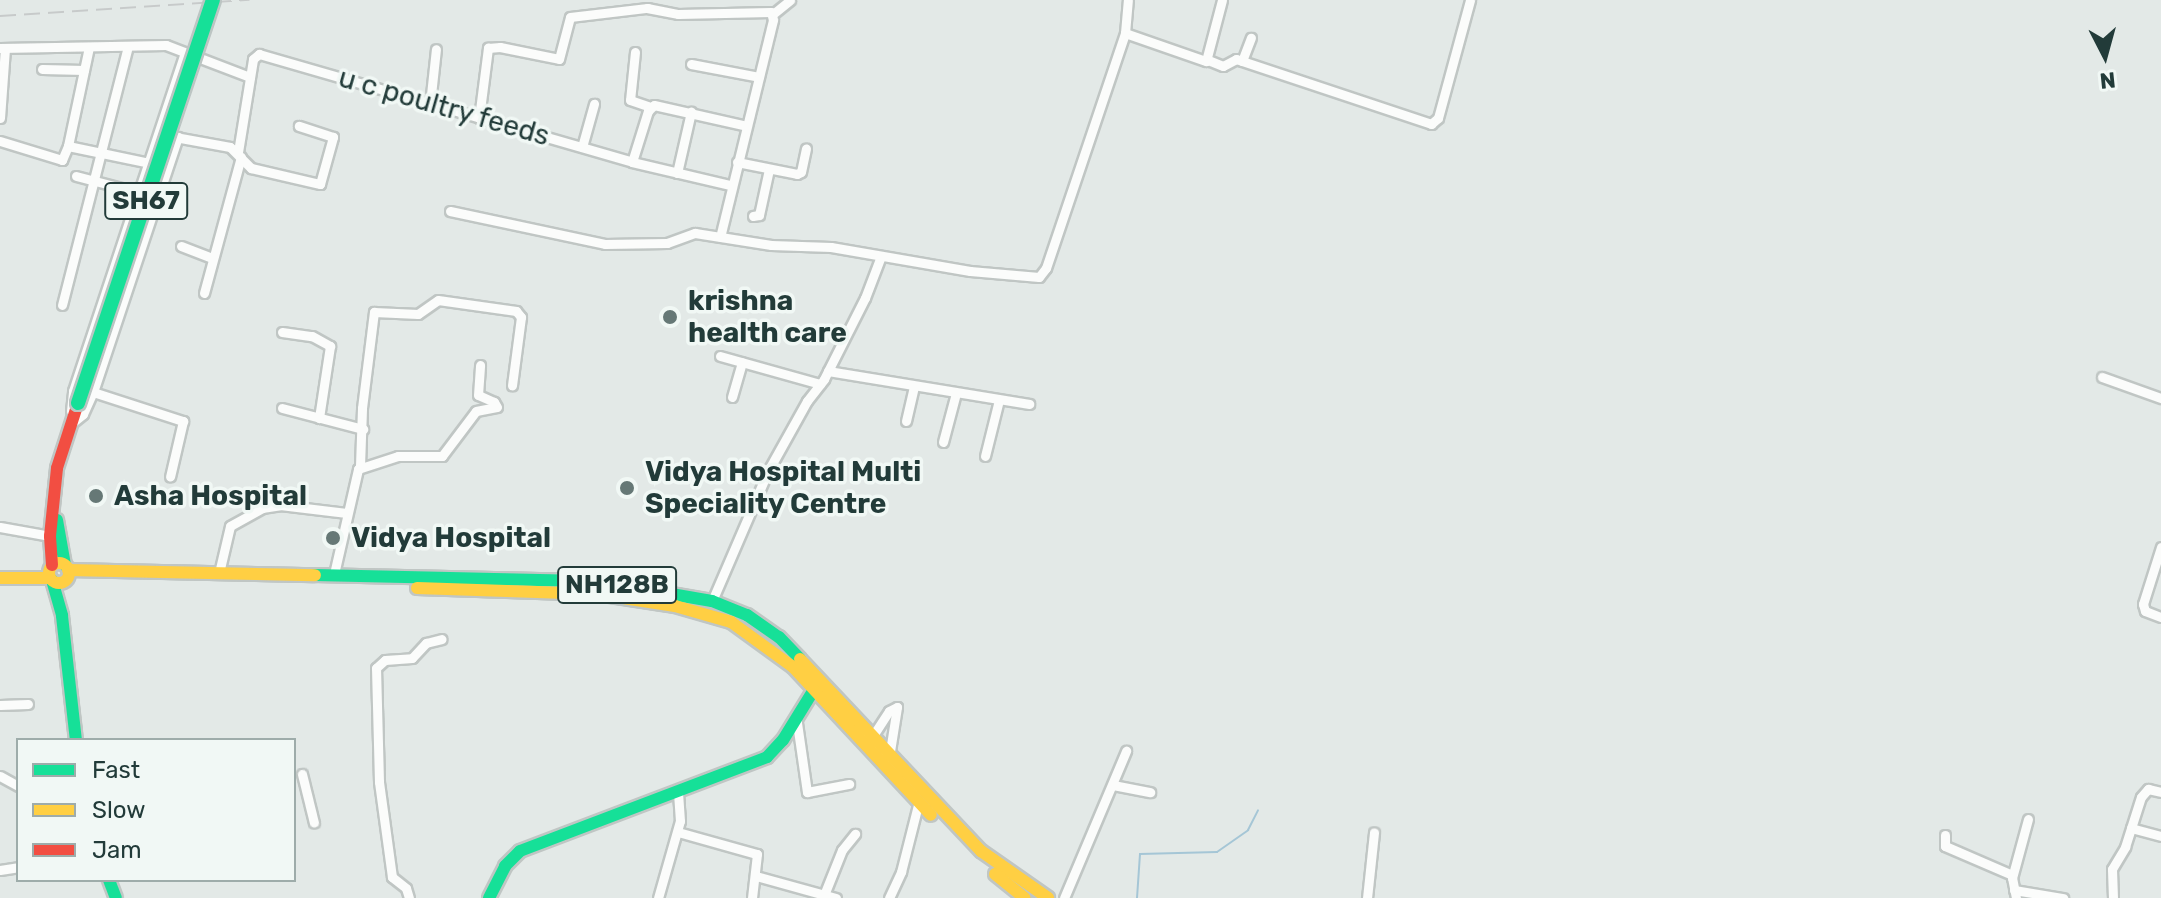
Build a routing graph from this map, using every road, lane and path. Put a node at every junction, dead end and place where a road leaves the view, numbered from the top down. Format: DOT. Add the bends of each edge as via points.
graph roads {
  1 [pos="213,0"];
  2 [pos="790,0"];
  3 [pos="1128,0"];
  4 [pos="1222,0"];
  5 [pos="1470,0"];
  6 [pos="773,14"];
  7 [pos="1125,33"];
  8 [pos="1251,38"];
  9 [pos="89,47"];
  10 [pos="128,47"];
  11 [pos="2,48"];
  12 [pos="436,49"];
  13 [pos="635,52"];
  14 [pos="184,55"];
  15 [pos="1208,60"];
  16 [pos="1242,61"];
  17 [pos="691,64"];
  18 [pos="42,69"];
  19 [pos="84,70"];
  20 [pos="250,77"];
  21 [pos="759,77"];
  22 [pos="430,104"];
  23 [pos="594,104"];
  24 [pos="650,107"];
  25 [pos="691,112"];
  26 [pos="0,118"];
  27 [pos="479,118"];
  28 [pos="299,126"];
  29 [pos="747,126"];
  30 [pos="160,134"];
  31 [pos="178,137"];
  32 [pos="0,141"];
  33 [pos="68,146"];
  34 [pos="582,147"];
  35 [pos="806,149"];
  36 [pos="103,154"];
  37 [pos="239,155"];
  38 [pos="632,162"];
  39 [pos="737,162"];
  40 [pos="150,163"];
  41 [pos="769,169"];
  42 [pos="677,173"];
  43 [pos="76,176"];
  44 [pos="96,181"];
  45 [pos="730,185"];
  46 [pos="141,193"];
  47 [pos="450,211"];
  48 [pos="753,216"];
  49 [pos="720,237"];
  50 [pos="181,246"];
  51 [pos="881,256"];
  52 [pos="213,258"];
  53 [pos="204,293"];
  54 [pos="62,305"];
  55 [pos="282,332"];
  56 [pos="720,356"];
  57 [pos="742,362"];
  58 [pos="480,365"];
  59 [pos="828,371"];
  60 [pos="2102,377"];
  61 [pos="820,384"];
  62 [pos="512,385"];
  63 [pos="914,386"];
  64 [pos="93,392"];
  65 [pos="956,393"];
  66 [pos="732,397"];
  67 [pos="2161,398"];
  68 [pos="999,400"];
  69 [pos="1029,404"];
  70 [pos="282,408"];
  71 [pos="319,418"];
  72 [pos="906,421"];
  73 [pos="72,423"];
  74 [pos="363,429"];
  75 [pos="943,442"];
  76 [pos="985,456"];
  77 [pos="360,466"];
  78 [pos="170,477"];
  79 [pos="54,507"];
  80 [pos="347,513"];
  81 [pos="0,527"];
  82 [pos="50,536"];
  83 [pos="2161,547"];
  84 [pos="0,567"];
  85 [pos="58,573"];
  86 [pos="219,573"];
  87 [pos="334,574"];
  88 [pos="0,578"];
  89 [pos="712,601"];
  90 [pos="2161,617"];
  91 [pos="442,639"];
  92 [pos="817,684"];
  93 [pos="28,704"];
  94 [pos="0,705"];
  95 [pos="796,715"];
  96 [pos="874,734"];
  97 [pos="76,738"];
  98 [pos="890,751"];
  99 [pos="1126,751"];
  100 [pos="302,774"];
  101 [pos="849,784"];
  102 [pos="1113,785"];
  103 [pos="678,792"];
  104 [pos="1150,792"];
  105 [pos="2161,792"];
  106 [pos="919,801"];
  107 [pos="2028,819"];
  108 [pos="314,823"];
  109 [pos="2131,828"];
  110 [pos="678,832"];
  111 [pos="1374,832"];
  112 [pos="2159,833"];
  113 [pos="855,834"];
  114 [pos="1945,835"];
  115 [pos="2012,875"];
  116 [pos="756,876"];
  117 [pos="2015,894"];
  118 [pos="824,895"];
  119 [pos="409,898"];
  120 [pos="489,898"];
  121 [pos="658,898"];
  122 [pos="752,898"];
  123 [pos="836,898"];
  124 [pos="889,898"];
  125 [pos="1025,898"];
  126 [pos="1048,898"];
  127 [pos="1064,898"];
  128 [pos="1367,898"];
  129 [pos="2063,898"];
  130 [pos="2113,898"];
  1 -- 73 [label="main road, SH67, bridge"];
  2 -- 6 [label="street"];
  3 -- 7 [label="street"];
  4 -- 15 [label="street"];
  5 -- 16 [label="street" via="1438,118 1431,124"];
  6 -- 21 [label="street"];
  6 -- 27 [label="street" via="678,14 647,8 570,17 559,59 488,48"];
  7 -- 15 [label="street"];
  7 -- 51 [label="street" via="1039,277"];
  8 -- 16 [label="street"];
  9 -- 10 [label="street"];
  9 -- 11 [label="street"];
  9 -- 19 [label="street"];
  10 -- 14 [label="street" via="166,45"];
  10 -- 36 [label="street"];
  11 -- 26 [label="street"];
  12 -- 22 [label="street"];
  13 -- 24 [label="street" via="630,100"];
  14 -- 20 [label="street"];
  14 -- 30 [label="street"];
  15 -- 16 [label="street" via="1221,66 1231,58"];
  17 -- 21 [label="street"];
  18 -- 19 [label="street"];
  19 -- 33 [label="street"];
  20 -- 22 [label="street, u c poultry feeds" via="259,54"];
  20 -- 37 [label="street"];
  21 -- 29 [label="street"];
  22 -- 27 [label="street, u c poultry feeds"];
  23 -- 34 [label="street"];
  24 -- 25 [label="street"];
  24 -- 38 [label="street"];
  25 -- 29 [label="street"];
  25 -- 42 [label="street"];
  27 -- 34 [label="street, u c poultry feeds"];
  28 -- 37 [label="street" via="333,137 320,184 255,170"];
  29 -- 39 [label="street"];
  30 -- 31 [label="street"];
  30 -- 40 [label="street"];
  31 -- 37 [label="street" via="230,147"];
  31 -- 64 [label="street"];
  32 -- 33 [label="street" via="62,160"];
  33 -- 36 [label="street"];
  34 -- 38 [label="street, u c poultry feeds"];
  35 -- 41 [label="street" via="799,174"];
  36 -- 40 [label="street"];
  36 -- 44 [label="street"];
  37 -- 52 [label="street"];
  38 -- 42 [label="street, u c poultry feeds"];
  39 -- 41 [label="street"];
  39 -- 45 [label="street"];
  40 -- 46 [label="street"];
  41 -- 48 [label="street" via="759,215"];
  42 -- 45 [label="street, u c poultry feeds"];
  43 -- 44 [label="street"];
  44 -- 46 [label="street"];
  44 -- 54 [label="street"];
  45 -- 49 [label="street"];
  46 -- 73 [label="street" via="73,391"];
  47 -- 49 [label="street" via="605,244 667,243 695,233"];
  49 -- 51 [label="street"];
  50 -- 52 [label="street"];
  51 -- 59 [label="street"];
  52 -- 53 [label="street"];
  55 -- 71 [label="street" via="328,344 331,355"];
  56 -- 57 [label="street"];
  57 -- 61 [label="street"];
  57 -- 66 [label="street"];
  58 -- 77 [label="street" via="478,395 496,405 476,411 442,456 398,456"];
  59 -- 61 [label="street"];
  59 -- 63 [label="street"];
  60 -- 67 [label="street"];
  61 -- 89 [label="street" via="768,471"];
  62 -- 74 [label="street" via="521,317 516,311 438,300 418,314 376,311"];
  63 -- 65 [label="street"];
  63 -- 72 [label="street"];
  64 -- 73 [label="street" via="83,414"];
  64 -- 78 [label="street" via="183,421"];
  65 -- 68 [label="street"];
  65 -- 75 [label="street"];
  68 -- 69 [label="street"];
  68 -- 76 [label="street"];
  70 -- 71 [label="street"];
  71 -- 74 [label="street"];
  73 -- 79 [label="main road, SH67" via="57,468"];
  74 -- 77 [label="street"];
  77 -- 80 [label="street"];
  79 -- 82 [label="main road, SH67"];
  79 -- 85 [label="main road, SH67"];
  80 -- 86 [label="street" via="280,505 262,508 230,526"];
  80 -- 87 [label="street"];
  81 -- 82 [label="street"];
  82 -- 85 [label="main road, SH67"];
  83 -- 90 [label="street" via="2143,604 2145,611"];
  84 -- 85 [label="main road"];
  85 -- 86 [label="main road, NH128B"];
  85 -- 88 [label="main road"];
  85 -- 92 [label="main road, NH128B" via="622,598 731,622"];
  85 -- 97 [label="main road"];
  86 -- 87 [label="main road, NH128B"];
  87 -- 89 [label="main road, NH128B" via="573,581"];
  89 -- 92 [label="main road, NH128B" via="747,615 779,637"];
  91 -- 119 [label="street" via="429,641 412,658 385,660 376,668 379,782 392,877"];
  92 -- 95 [label="main road"];
  92 -- 96 [label="main road, NH128B"];
  92 -- 106 [label="main road, NH128B"];
  93 -- 94 [label="street"];
  95 -- 101 [label="street" via="805,790"];
  95 -- 103 [label="main road" via="767,757"];
  96 -- 98 [label="main road, NH128B"];
  96 -- 98 [label="street" via="897,707"];
  98 -- 126 [label="main road, NH128B" via="981,851"];
  99 -- 102 [label="street"];
  100 -- 108 [label="street"];
  102 -- 104 [label="street"];
  102 -- 127 [label="street"];
  103 -- 110 [label="street"];
  103 -- 120 [label="main road" via="520,851 505,866"];
  105 -- 109 [label="street" via="2145,790"];
  106 -- 124 [label="street"];
  106 -- 125 [label="main road, NH128B"];
  107 -- 115 [label="street"];
  109 -- 112 [label="street"];
  109 -- 130 [label="street" via="2112,869"];
  110 -- 116 [label="street" via="757,854"];
  110 -- 121 [label="street"];
  111 -- 128 [label="street"];
  113 -- 118 [label="street" via="842,850"];
  114 -- 115 [label="street" via="1945,846"];
  115 -- 117 [label="street"];
  116 -- 118 [label="street"];
  116 -- 122 [label="street"];
  117 -- 129 [label="street"];
  118 -- 123 [label="street"];
}
